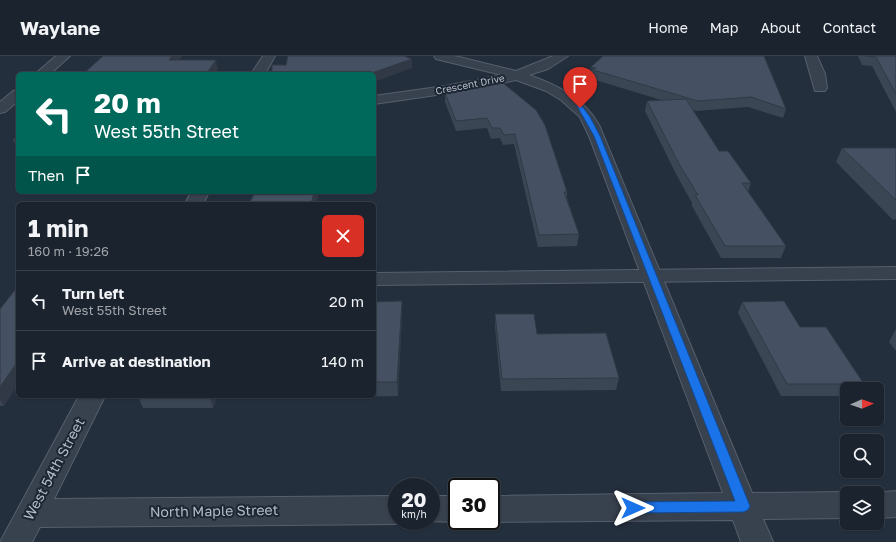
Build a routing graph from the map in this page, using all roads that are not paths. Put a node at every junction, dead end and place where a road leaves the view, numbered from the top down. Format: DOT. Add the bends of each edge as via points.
graph roads {
  1 [pos="64,56"];
  2 [pos="269,56"];
  3 [pos="440,56"];
  4 [pos="562,56"];
  5 [pos="811,56"];
  6 [pos="44,72"];
  7 [pos="259,72"];
  8 [pos="516,75"];
  9 [pos="820,88"];
  10 [pos="16,96"];
  11 [pos="376,100"];
  12 [pos="0,109"];
  13 [pos="16,110"];
  14 [pos="896,273"];
  15 [pos="652,276"];
  16 [pos="376,279"];
  17 [pos="91,398"];
  18 [pos="896,504"];
  19 [pos="840,505"];
  20 [pos="884,505"];
  21 [pos="743,506"];
  22 [pos="500,509"];
  23 [pos="388,510"];
  24 [pos="31,513"];
  25 [pos="16,542"];
  26 [pos="757,542"];
  1 -- 6 [label="street"];
  2 -- 7 [label="street"];
  3 -- 8 [label="street"];
  4 -- 8 [label="street, Crescent Drive" via="549,64"];
  5 -- 9 [label="street"];
  8 -- 11 [label="street, Crescent Drive"];
  8 -- 15 [label="street" via="561,94 580,108 587,117 597,136"];
  10 -- 12 [label="street"];
  12 -- 13 [label="street"];
  14 -- 15 [label="lane"];
  15 -- 16 [label="lane"];
  15 -- 21 [label="street"];
  17 -- 24 [label="street, West 54th Street"];
  18 -- 20 [label="street"];
  19 -- 21 [label="street"];
  21 -- 22 [label="street"];
  21 -- 26 [label="street"];
  23 -- 24 [label="street, North Maple Street"];
  24 -- 25 [label="street, West 54th Street"];
}
